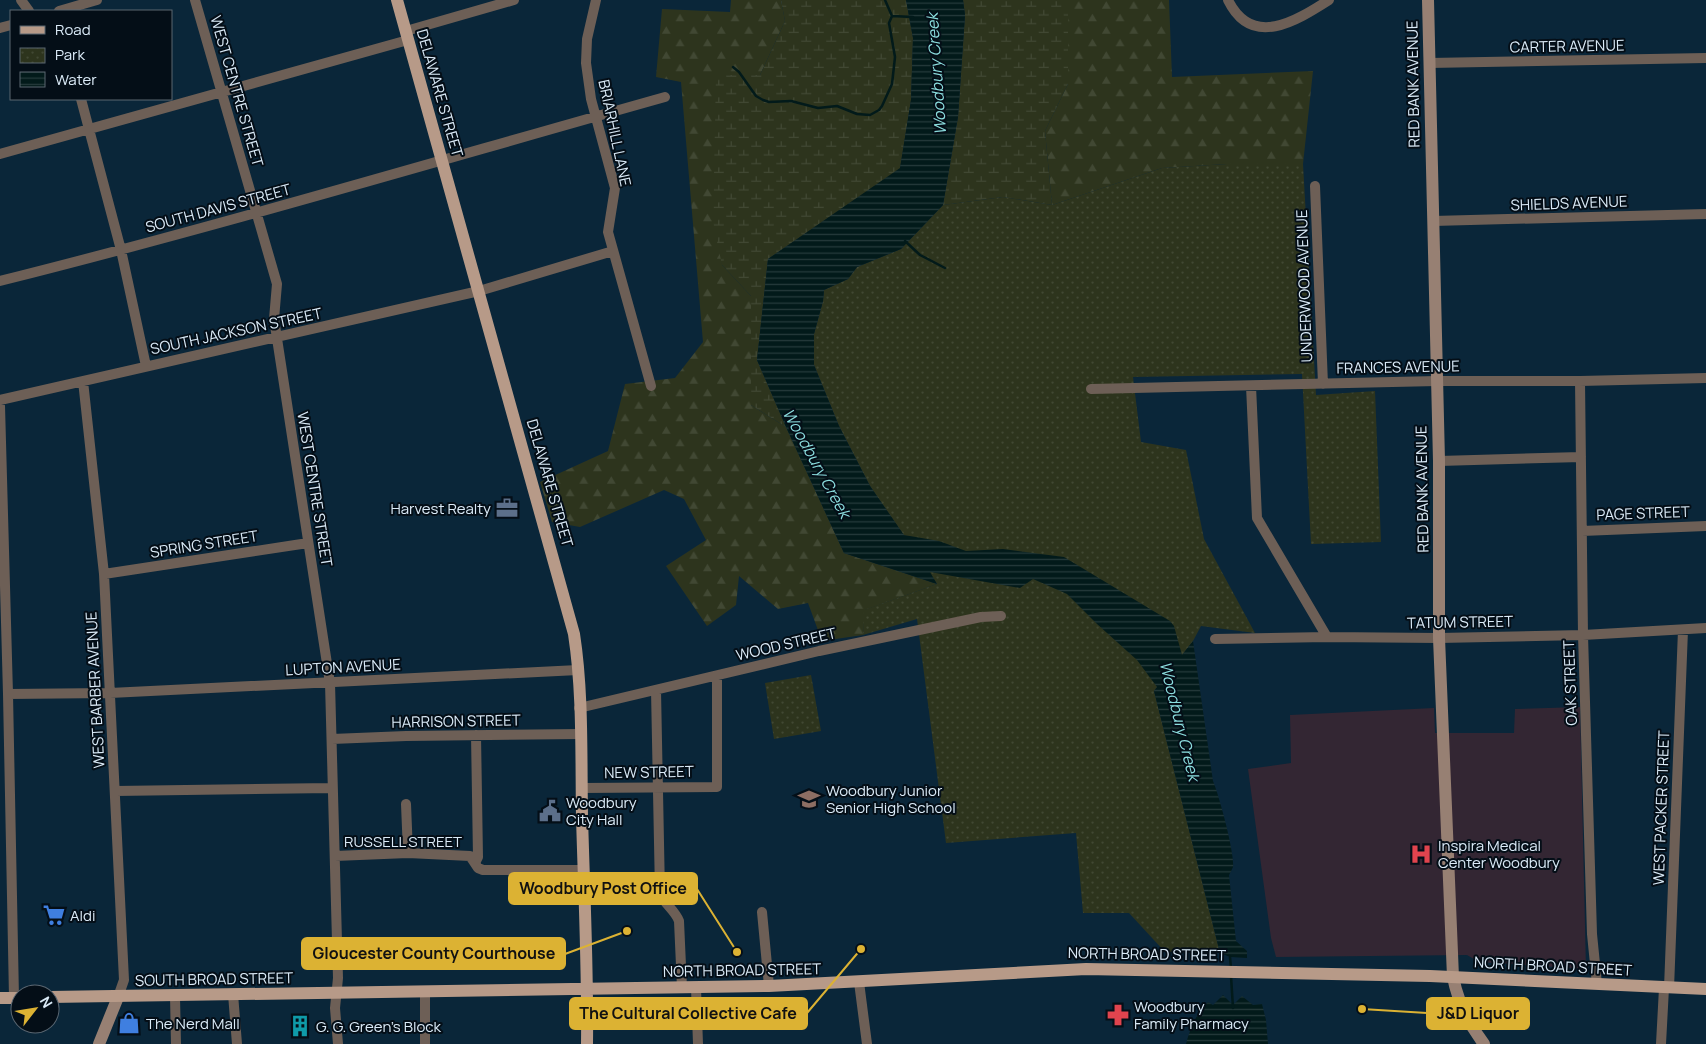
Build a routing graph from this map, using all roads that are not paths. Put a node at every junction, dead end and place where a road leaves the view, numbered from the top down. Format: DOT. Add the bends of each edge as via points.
graph roads {
  1 [pos="98,0"];
  2 [pos="196,0"];
  3 [pos="397,0"];
  4 [pos="514,0"];
  5 [pos="596,0"];
  6 [pos="1228,0"];
  7 [pos="1329,0"];
  8 [pos="1428,0"];
  9 [pos="63,10"];
  10 [pos="407,36"];
  11 [pos="1706,58"];
  12 [pos="1429,63"];
  13 [pos="222,92"];
  14 [pos="665,97"];
  15 [pos="81,100"];
  16 [pos="595,117"];
  17 [pos="90,129"];
  18 [pos="0,154"];
  19 [pos="442,161"];
  20 [pos="1315,186"];
  21 [pos="257,213"];
  22 [pos="1706,214"];
  23 [pos="1433,221"];
  24 [pos="121,250"];
  25 [pos="613,251"];
  26 [pos="0,281"];
  27 [pos="479,291"];
  28 [pos="277,338"];
  29 [pos="146,366"];
  30 [pos="1706,378"];
  31 [pos="84,381"];
  32 [pos="1437,381"];
  33 [pos="1580,381"];
  34 [pos="1323,384"];
  35 [pos="651,386"];
  36 [pos="1251,386"];
  37 [pos="1091,388"];
  38 [pos="0,400"];
  39 [pos="0,406"];
  40 [pos="1581,457"];
  41 [pos="1439,461"];
  42 [pos="1706,526"];
  43 [pos="1582,531"];
  44 [pos="308,543"];
  45 [pos="104,574"];
  46 [pos="1001,616"];
  47 [pos="1706,628"];
  48 [pos="1683,630"];
  49 [pos="1583,635"];
  50 [pos="1327,637"];
  51 [pos="1439,638"];
  52 [pos="1215,639"];
  53 [pos="578,670"];
  54 [pos="716,676"];
  55 [pos="330,683"];
  56 [pos="656,690"];
  57 [pos="110,693"];
  58 [pos="6,700"];
  59 [pos="579,708"];
  60 [pos="581,734"];
  61 [pos="476,736"];
  62 [pos="332,739"];
  63 [pos="332,788"];
  64 [pos="582,788"];
  65 [pos="657,788"];
  66 [pos="115,791"];
  67 [pos="406,804"];
  68 [pos="408,854"];
  69 [pos="335,856"];
  70 [pos="474,863"];
  71 [pos="584,870"];
  72 [pos="762,912"];
  73 [pos="1453,977"];
  74 [pos="859,982"];
  75 [pos="16,984"];
  76 [pos="1597,984"];
  77 [pos="769,986"];
  78 [pos="588,988"];
  79 [pos="682,988"];
  80 [pos="696,988"];
  81 [pos="1667,988"];
  82 [pos="1706,989"];
  83 [pos="424,991"];
  84 [pos="336,993"];
  85 [pos="233,994"];
  86 [pos="176,996"];
  87 [pos="60,997"];
  88 [pos="118,997"];
  89 [pos="99,1044"];
  90 [pos="176,1044"];
  91 [pos="236,1044"];
  92 [pos="338,1044"];
  93 [pos="425,1044"];
  94 [pos="587,1044"];
  95 [pos="698,1044"];
  96 [pos="867,1044"];
  97 [pos="1484,1044"];
  98 [pos="1660,1044"];
  1 -- 9 [label="street"];
  2 -- 13 [label="street, WEST CENTRE STREET"];
  3 -- 10 [label="main road, DELAWARE STREET"];
  4 -- 10 [label="street"];
  5 -- 16 [label="street, BRIARHILL LANE" via="587,39 586,63"];
  6 -- 7 [label="street" via="1241,18 1256,26 1272,28 1307,14"];
  8 -- 12 [label="street, RED BANK AVENUE"];
  10 -- 13 [label="street"];
  10 -- 19 [label="main road, DELAWARE STREET"];
  11 -- 12 [label="street, CARTER AVENUE"];
  12 -- 23 [label="street, RED BANK AVENUE"];
  13 -- 17 [label="street"];
  13 -- 21 [label="street, WEST CENTRE STREET"];
  14 -- 16 [label="street, SOUTH DAVIS STREET"];
  15 -- 17 [label="street"];
  16 -- 19 [label="street, SOUTH DAVIS STREET"];
  16 -- 25 [label="street, BRIARHILL LANE" via="615,188 608,232"];
  17 -- 18 [label="street"];
  17 -- 24 [label="street"];
  19 -- 21 [label="street, SOUTH DAVIS STREET"];
  19 -- 27 [label="main road, DELAWARE STREET"];
  20 -- 34 [label="street, UNDERWOOD AVENUE"];
  21 -- 24 [label="street, SOUTH DAVIS STREET"];
  21 -- 28 [label="street, WEST CENTRE STREET" via="277,284 274,319"];
  22 -- 23 [label="street, SHIELDS AVENUE"];
  23 -- 32 [label="street, RED BANK AVENUE"];
  24 -- 26 [label="street, SOUTH DAVIS STREET"];
  24 -- 29 [label="street"];
  25 -- 27 [label="street, SOUTH JACKSON STREET"];
  25 -- 35 [label="street, BRIARHILL LANE"];
  27 -- 28 [label="street, SOUTH JACKSON STREET"];
  27 -- 53 [label="main road, DELAWARE STREET" via="573,629"];
  28 -- 29 [label="street, SOUTH JACKSON STREET"];
  28 -- 44 [label="street, WEST CENTRE STREET"];
  29 -- 31 [label="street, SOUTH JACKSON STREET"];
  30 -- 33 [label="street, FRANCES AVENUE"];
  31 -- 38 [label="street, SOUTH JACKSON STREET"];
  31 -- 45 [label="street, WEST BARBER AVENUE"];
  32 -- 33 [label="street, FRANCES AVENUE"];
  32 -- 34 [label="street, FRANCES AVENUE"];
  32 -- 41 [label="street, RED BANK AVENUE"];
  33 -- 40 [label="street, OAK STREET"];
  34 -- 36 [label="street, FRANCES AVENUE"];
  36 -- 37 [label="street, FRANCES AVENUE"];
  36 -- 50 [label="street" via="1257,518"];
  39 -- 58 [label="street"];
  40 -- 41 [label="street"];
  40 -- 43 [label="street, OAK STREET"];
  41 -- 51 [label="street, RED BANK AVENUE"];
  42 -- 43 [label="street, PAGE STREET"];
  43 -- 49 [label="street, OAK STREET"];
  44 -- 45 [label="street, SPRING STREET"];
  44 -- 55 [label="street, WEST CENTRE STREET"];
  45 -- 57 [label="street, WEST BARBER AVENUE"];
  46 -- 54 [label="street, WOOD STREET" via="981,617"];
  47 -- 48 [label="street, TATUM STREET"];
  48 -- 49 [label="street, TATUM STREET"];
  48 -- 81 [label="street, WEST PACKER STREET"];
  49 -- 51 [label="street, TATUM STREET"];
  49 -- 76 [label="street, OAK STREET" via="1592,934"];
  50 -- 51 [label="street, TATUM STREET"];
  50 -- 52 [label="street, TATUM STREET"];
  51 -- 73 [label="street, RED BANK AVENUE"];
  53 -- 55 [label="street, LUPTON AVENUE"];
  53 -- 59 [label="main road, DELAWARE STREET"];
  54 -- 56 [label="street, WOOD STREET"];
  54 -- 65 [label="street, NEW STREET" via="717,786"];
  55 -- 57 [label="street, LUPTON AVENUE"];
  55 -- 62 [label="street, WEST CENTRE STREET"];
  56 -- 59 [label="street, WOOD STREET"];
  56 -- 65 [label="street"];
  57 -- 58 [label="street, LUPTON AVENUE"];
  57 -- 66 [label="street, WEST BARBER AVENUE"];
  58 -- 75 [label="street"];
  59 -- 60 [label="main road, DELAWARE STREET"];
  60 -- 61 [label="street, HARRISON STREET"];
  60 -- 64 [label="main road, DELAWARE STREET"];
  61 -- 62 [label="street, HARRISON STREET"];
  61 -- 70 [label="street" via="478,858"];
  62 -- 63 [label="street, WEST CENTRE STREET"];
  63 -- 66 [label="street"];
  63 -- 69 [label="street, WEST CENTRE STREET"];
  64 -- 65 [label="street, NEW STREET"];
  64 -- 71 [label="main road, DELAWARE STREET"];
  65 -- 79 [label="street" via="660,892 679,921"];
  66 -- 88 [label="street, WEST BARBER AVENUE" via="124,980"];
  67 -- 68 [label="street"];
  68 -- 69 [label="street, RUSSELL STREET"];
  68 -- 70 [label="street, RUSSELL STREET" via="470,856"];
  69 -- 84 [label="street, WEST CENTRE STREET"];
  70 -- 71 [label="street, RUSSELL STREET" via="482,870"];
  71 -- 78 [label="main road, DELAWARE STREET"];
  72 -- 77 [label="street"];
  73 -- 74 [label="main road, NORTH BROAD STREET" via="1061,969"];
  73 -- 76 [label="main road, NORTH BROAD STREET"];
  73 -- 97 [label="street, RED BANK AVENUE" via="1464,1011"];
  74 -- 77 [label="main road, NORTH BROAD STREET"];
  74 -- 96 [label="street"];
  76 -- 81 [label="main road, NORTH BROAD STREET"];
  77 -- 80 [label="main road, NORTH BROAD STREET"];
  78 -- 79 [label="main road, NORTH BROAD STREET"];
  78 -- 83 [label="main road, SOUTH BROAD STREET"];
  78 -- 94 [label="main road, DELAWARE STREET"];
  79 -- 80 [label="main road, NORTH BROAD STREET"];
  80 -- 95 [label="street"];
  81 -- 82 [label="main road, NORTH BROAD STREET"];
  81 -- 98 [label="street, WEST PACKER STREET"];
  83 -- 84 [label="main road, SOUTH BROAD STREET"];
  83 -- 93 [label="street"];
  84 -- 85 [label="main road, SOUTH BROAD STREET"];
  84 -- 92 [label="street, WEST CENTRE STREET"];
  85 -- 86 [label="main road, SOUTH BROAD STREET"];
  85 -- 91 [label="street"];
  86 -- 88 [label="main road, SOUTH BROAD STREET"];
  86 -- 90 [label="street"];
  87 -- 88 [label="main road, SOUTH BROAD STREET"];
  88 -- 89 [label="street"];
}
